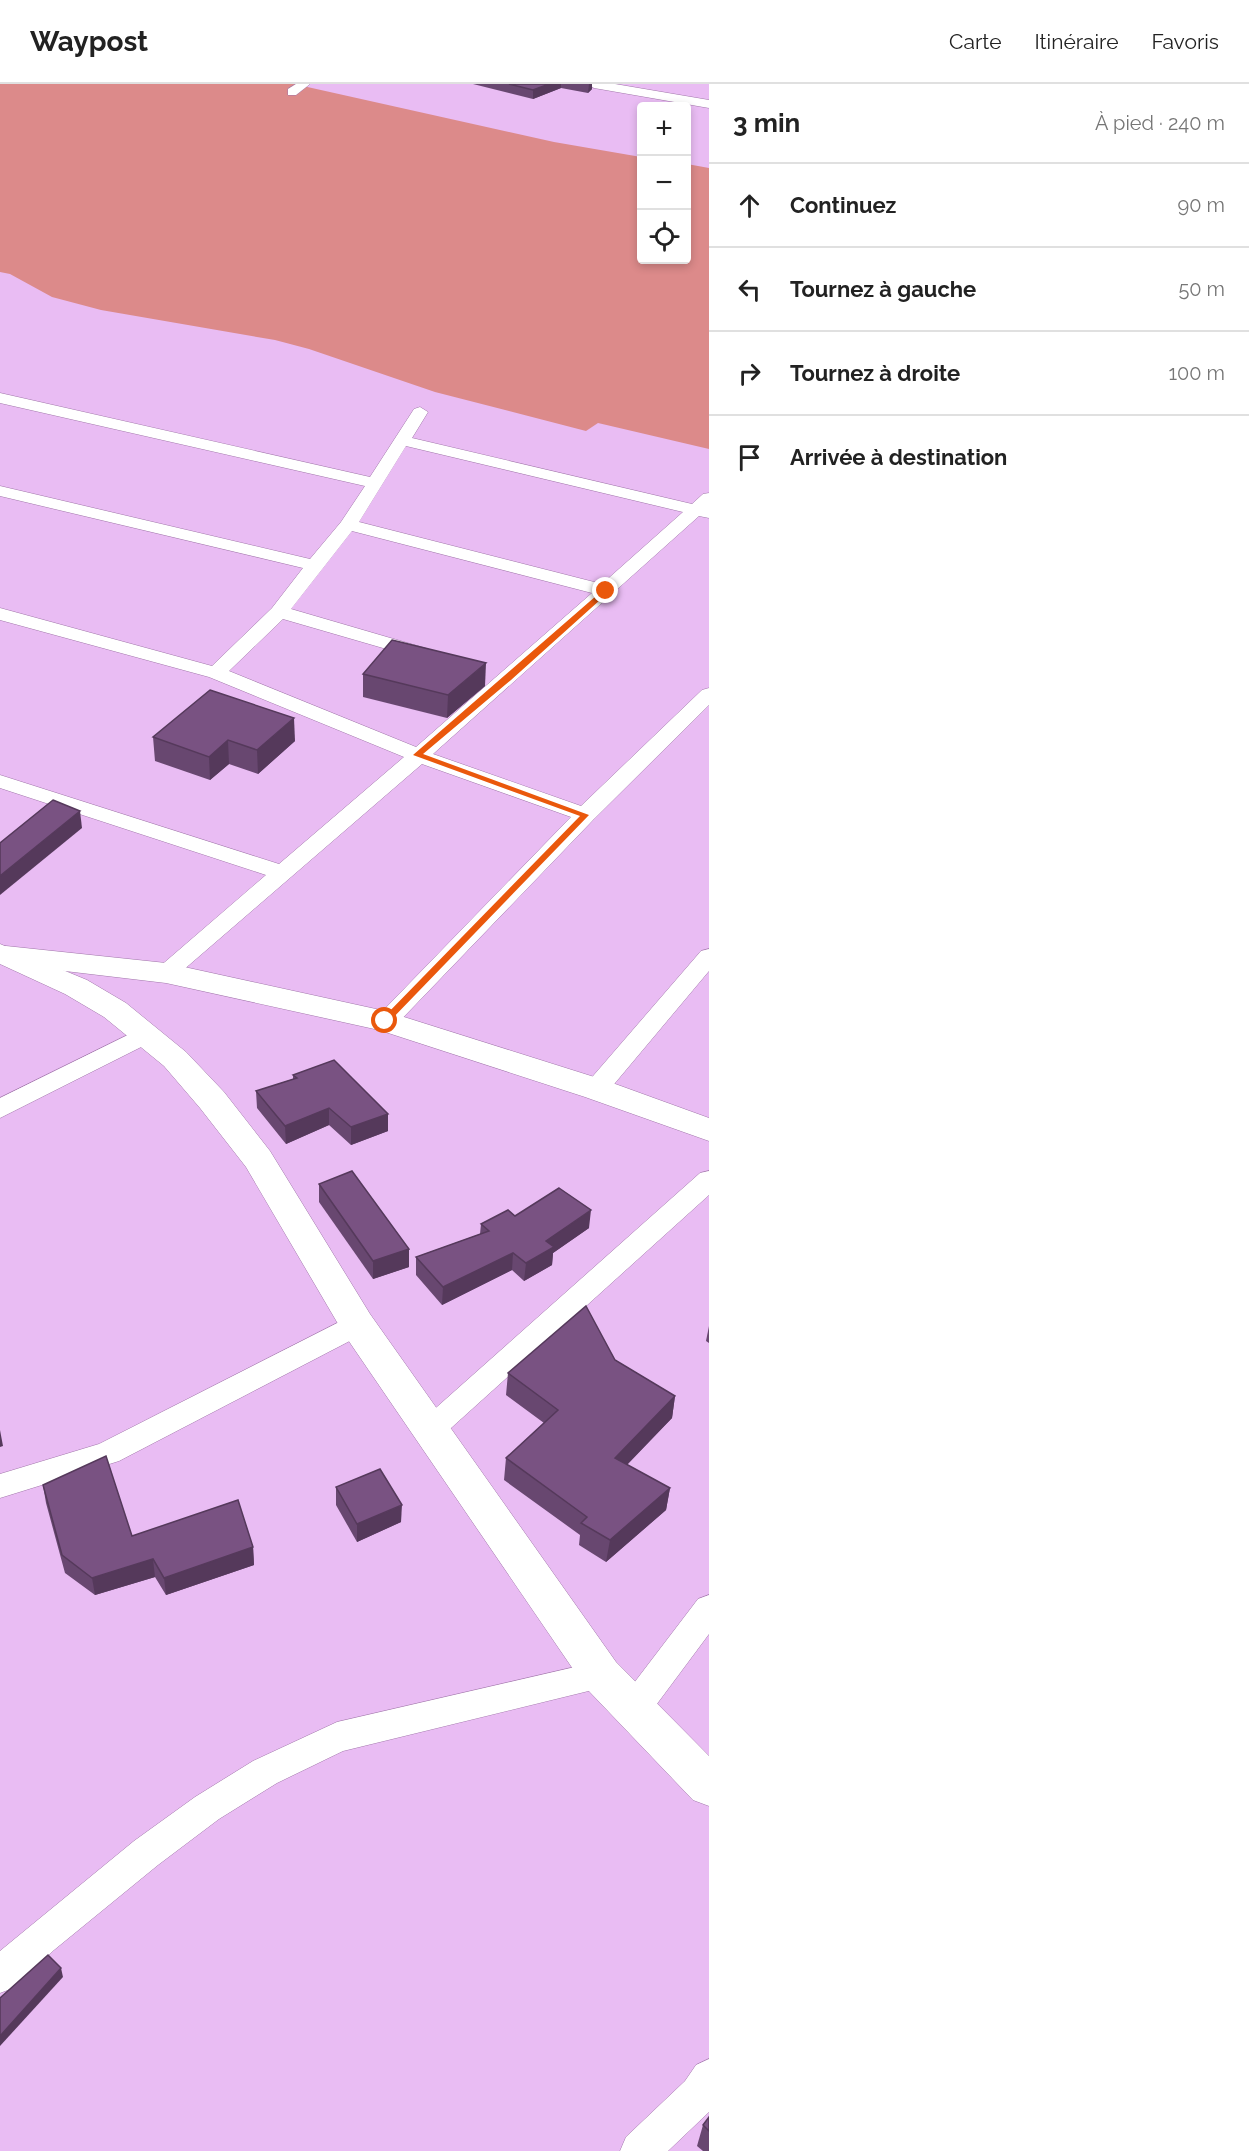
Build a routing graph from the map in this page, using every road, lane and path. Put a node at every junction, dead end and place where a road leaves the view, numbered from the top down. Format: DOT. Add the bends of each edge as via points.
graph roads {
  1 [pos="304,84"];
  2 [pos="594,84"];
  3 [pos="635,88"];
  4 [pos="292,92"];
  5 [pos="709,104"];
  6 [pos="0,398"];
  7 [pos="420,412"];
  8 [pos="401,440"];
  9 [pos="376,483"];
  10 [pos="0,491"];
  11 [pos="705,507"];
  12 [pos="348,525"];
  13 [pos="314,565"];
  14 [pos="606,591"];
  15 [pos="279,612"];
  16 [pos="4,620"];
  17 [pos="439,659"];
  18 [pos="485,672"];
  19 [pos="216,673"];
  20 [pos="508,679"];
  21 [pos="709,694"];
  22 [pos="417,755"];
  23 [pos="0,781"];
  24 [pos="585,815"];
  25 [pos="280,872"];
  26 [pos="3,954"];
  27 [pos="709,957"];
  28 [pos="166,973"];
  29 [pos="385,1021"];
  30 [pos="146,1034"];
  31 [pos="596,1089"];
  32 [pos="0,1109"];
  33 [pos="709,1130"];
  34 [pos="709,1180"];
  35 [pos="357,1324"];
  36 [pos="430,1430"];
  37 [pos="0,1486"];
  38 [pos="709,1609"];
  39 [pos="601,1675"];
  40 [pos="633,1710"];
  41 [pos="709,1786"];
  42 [pos="0,1975"];
  43 [pos="709,2078"];
  44 [pos="640,2151"];
  1 -- 4 [label="street"];
  2 -- 3 [label="street"];
  3 -- 5 [label="street"];
  6 -- 9 [label="street"];
  7 -- 8 [label="street"];
  8 -- 9 [label="street"];
  8 -- 11 [label="street"];
  9 -- 12 [label="street"];
  10 -- 13 [label="street"];
  11 -- 14 [label="street"];
  12 -- 13 [label="street"];
  12 -- 14 [label="street"];
  13 -- 15 [label="street"];
  14 -- 20 [label="street"];
  15 -- 17 [label="street"];
  15 -- 19 [label="street"];
  16 -- 19 [label="street"];
  18 -- 20 [label="street"];
  19 -- 22 [label="street"];
  20 -- 22 [label="street"];
  21 -- 24 [label="street"];
  22 -- 24 [label="street"];
  22 -- 25 [label="street"];
  23 -- 25 [label="street"];
  24 -- 29 [label="street"];
  25 -- 28 [label="street"];
  26 -- 28 [label="main road"];
  26 -- 30 [label="main road" via="76,987"];
  27 -- 31 [label="street"];
  28 -- 29 [label="main road"];
  29 -- 31 [label="main road"];
  30 -- 32 [label="street"];
  30 -- 35 [label="main road" via="205,1092 258,1159"];
  31 -- 33 [label="main road"];
  34 -- 36 [label="street"];
  35 -- 36 [label="main road"];
  35 -- 37 [label="street" via="108,1453"];
  36 -- 39 [label="main road"];
  38 -- 40 [label="street"];
  39 -- 40 [label="main road"];
  39 -- 42 [label="street" via="338,1737 265,1772 146,1853"];
  40 -- 41 [label="main road"];
  43 -- 44 [label="street" via="699,2095"];
}
